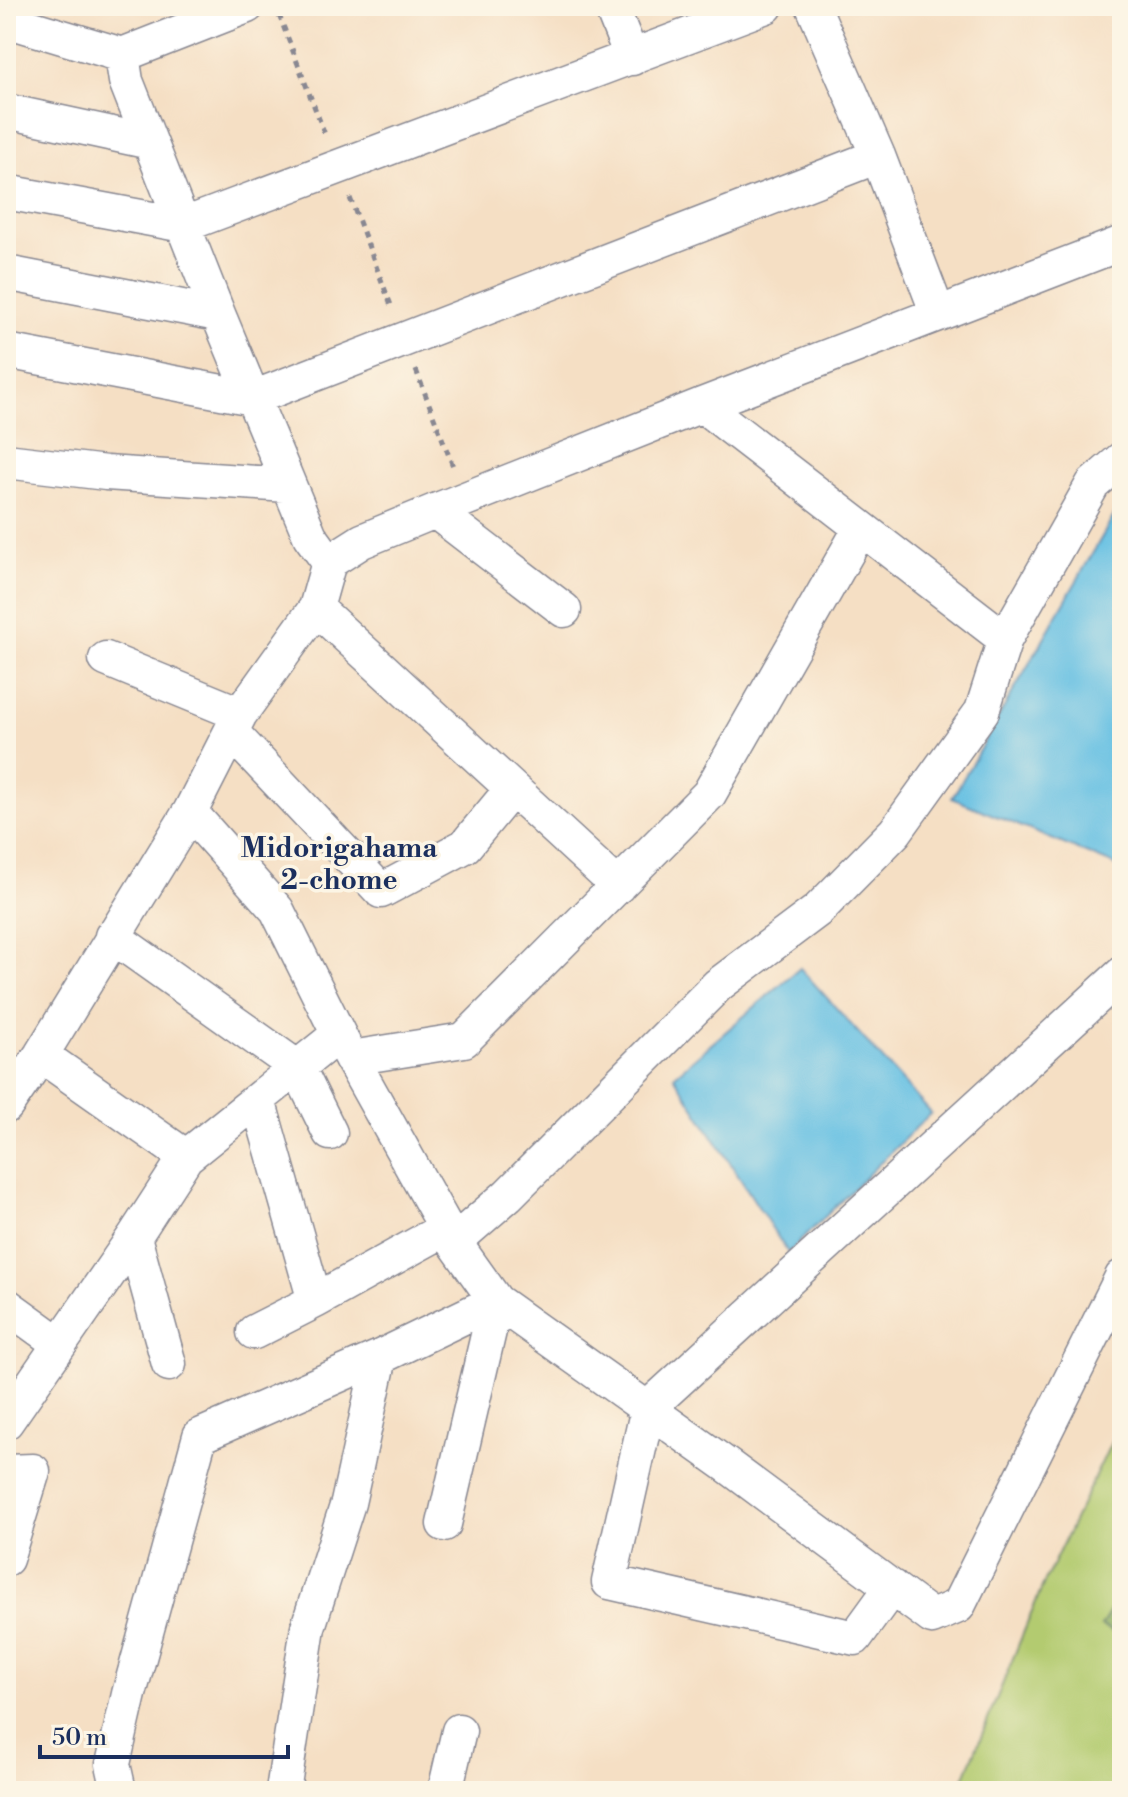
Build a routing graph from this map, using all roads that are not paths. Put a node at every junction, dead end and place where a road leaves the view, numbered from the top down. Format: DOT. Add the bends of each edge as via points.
graph roads {
  1 [pos="247,6"];
  2 [pos="611,6"];
  3 [pos="766,6"];
  4 [pos="813,6"];
  5 [pos="194,15"];
  6 [pos="6,20"];
  7 [pos="122,55"];
  8 [pos="632,58"];
  9 [pos="6,111"];
  10 [pos="150,142"];
  11 [pos="878,156"];
  12 [pos="6,192"];
  13 [pos="184,225"];
  14 [pos="1122,243"];
  15 [pos="6,273"];
  16 [pos="218,314"];
  17 [pos="938,314"];
  18 [pos="6,351"];
  19 [pos="253,398"];
  20 [pos="702,405"];
  21 [pos="1122,459"];
  22 [pos="6,461"];
  23 [pos="288,485"];
  24 [pos="450,505"];
  25 [pos="861,528"];
  26 [pos="329,562"];
  27 [pos="316,608"];
  28 [pos="564,610"];
  29 [pos="1005,639"];
  30 [pos="106,659"];
  31 [pos="236,723"];
  32 [pos="512,789"];
  33 [pos="190,812"];
  34 [pos="618,886"];
  35 [pos="112,936"];
  36 [pos="1122,974"];
  37 [pos="345,1046"];
  38 [pos="41,1055"];
  39 [pos="298,1068"];
  40 [pos="258,1100"];
  41 [pos="6,1106"];
  42 [pos="330,1133"];
  43 [pos="186,1157"];
  44 [pos="451,1235"];
  45 [pos="134,1237"];
  46 [pos="1122,1277"];
  47 [pos="315,1301"];
  48 [pos="496,1301"];
  49 [pos="6,1305"];
  50 [pos="254,1332"];
  51 [pos="60,1344"];
  52 [pos="380,1357"];
  53 [pos="169,1364"];
  54 [pos="648,1408"];
  55 [pos="6,1422"];
  56 [pos="6,1472"];
  57 [pos="444,1524"];
  58 [pos="6,1559"];
  59 [pos="892,1587"];
  60 [pos="459,1731"];
  61 [pos="119,1791"];
  62 [pos="283,1791"];
  63 [pos="445,1791"];
  1 -- 5 [label="street"];
  2 -- 8 [label="street"];
  3 -- 8 [label="street"];
  4 -- 11 [label="street"];
  5 -- 7 [label="street"];
  6 -- 7 [label="street"];
  7 -- 10 [label="street" via="126,81"];
  8 -- 13 [label="street"];
  9 -- 10 [label="street"];
  10 -- 13 [label="street"];
  11 -- 17 [label="street"];
  11 -- 19 [label="street"];
  12 -- 13 [label="street"];
  13 -- 16 [label="street"];
  14 -- 17 [label="street"];
  15 -- 16 [label="street"];
  16 -- 19 [label="street"];
  17 -- 20 [label="street"];
  18 -- 19 [label="street"];
  19 -- 23 [label="street"];
  20 -- 24 [label="street"];
  20 -- 25 [label="street"];
  21 -- 29 [label="street" via="1093,484"];
  22 -- 23 [label="street"];
  23 -- 26 [label="street" via="310,536"];
  24 -- 26 [label="street" via="362,541"];
  24 -- 28 [label="street"];
  25 -- 29 [label="street"];
  25 -- 34 [label="street" via="709,794"];
  26 -- 27 [label="street"];
  27 -- 31 [label="street"];
  27 -- 32 [label="street"];
  29 -- 44 [label="street" via="982,711 895,832 818,910 718,985 508,1195"];
  30 -- 31 [label="street"];
  31 -- 32 [label="street" via="381,891 465,846"];
  31 -- 33 [label="street"];
  32 -- 34 [label="street"];
  33 -- 35 [label="street"];
  33 -- 37 [label="street" via="277,910"];
  34 -- 37 [label="street" via="464,1040"];
  35 -- 38 [label="street"];
  35 -- 39 [label="street"];
  36 -- 54 [label="street"];
  37 -- 39 [label="street"];
  37 -- 44 [label="street"];
  38 -- 41 [label="street"];
  38 -- 43 [label="street"];
  39 -- 40 [label="street"];
  39 -- 42 [label="street"];
  40 -- 43 [label="street"];
  40 -- 47 [label="street"];
  43 -- 45 [label="street"];
  44 -- 47 [label="street"];
  44 -- 48 [label="street"];
  45 -- 51 [label="street"];
  45 -- 53 [label="street"];
  46 -- 59 [label="street" via="958,1606 932,1617"];
  47 -- 50 [label="street"];
  48 -- 52 [label="street"];
  48 -- 54 [label="street"];
  48 -- 57 [label="street"];
  49 -- 51 [label="street"];
  51 -- 55 [label="street"];
  52 -- 61 [label="street" via="200,1436 113,1764"];
  52 -- 62 [label="street" via="348,1503 308,1627"];
  54 -- 59 [label="street"];
  54 -- 59 [label="street" via="609,1582 855,1638"];
  56 -- 58 [label="street" via="33,1471"];
  60 -- 63 [label="street"];
}
